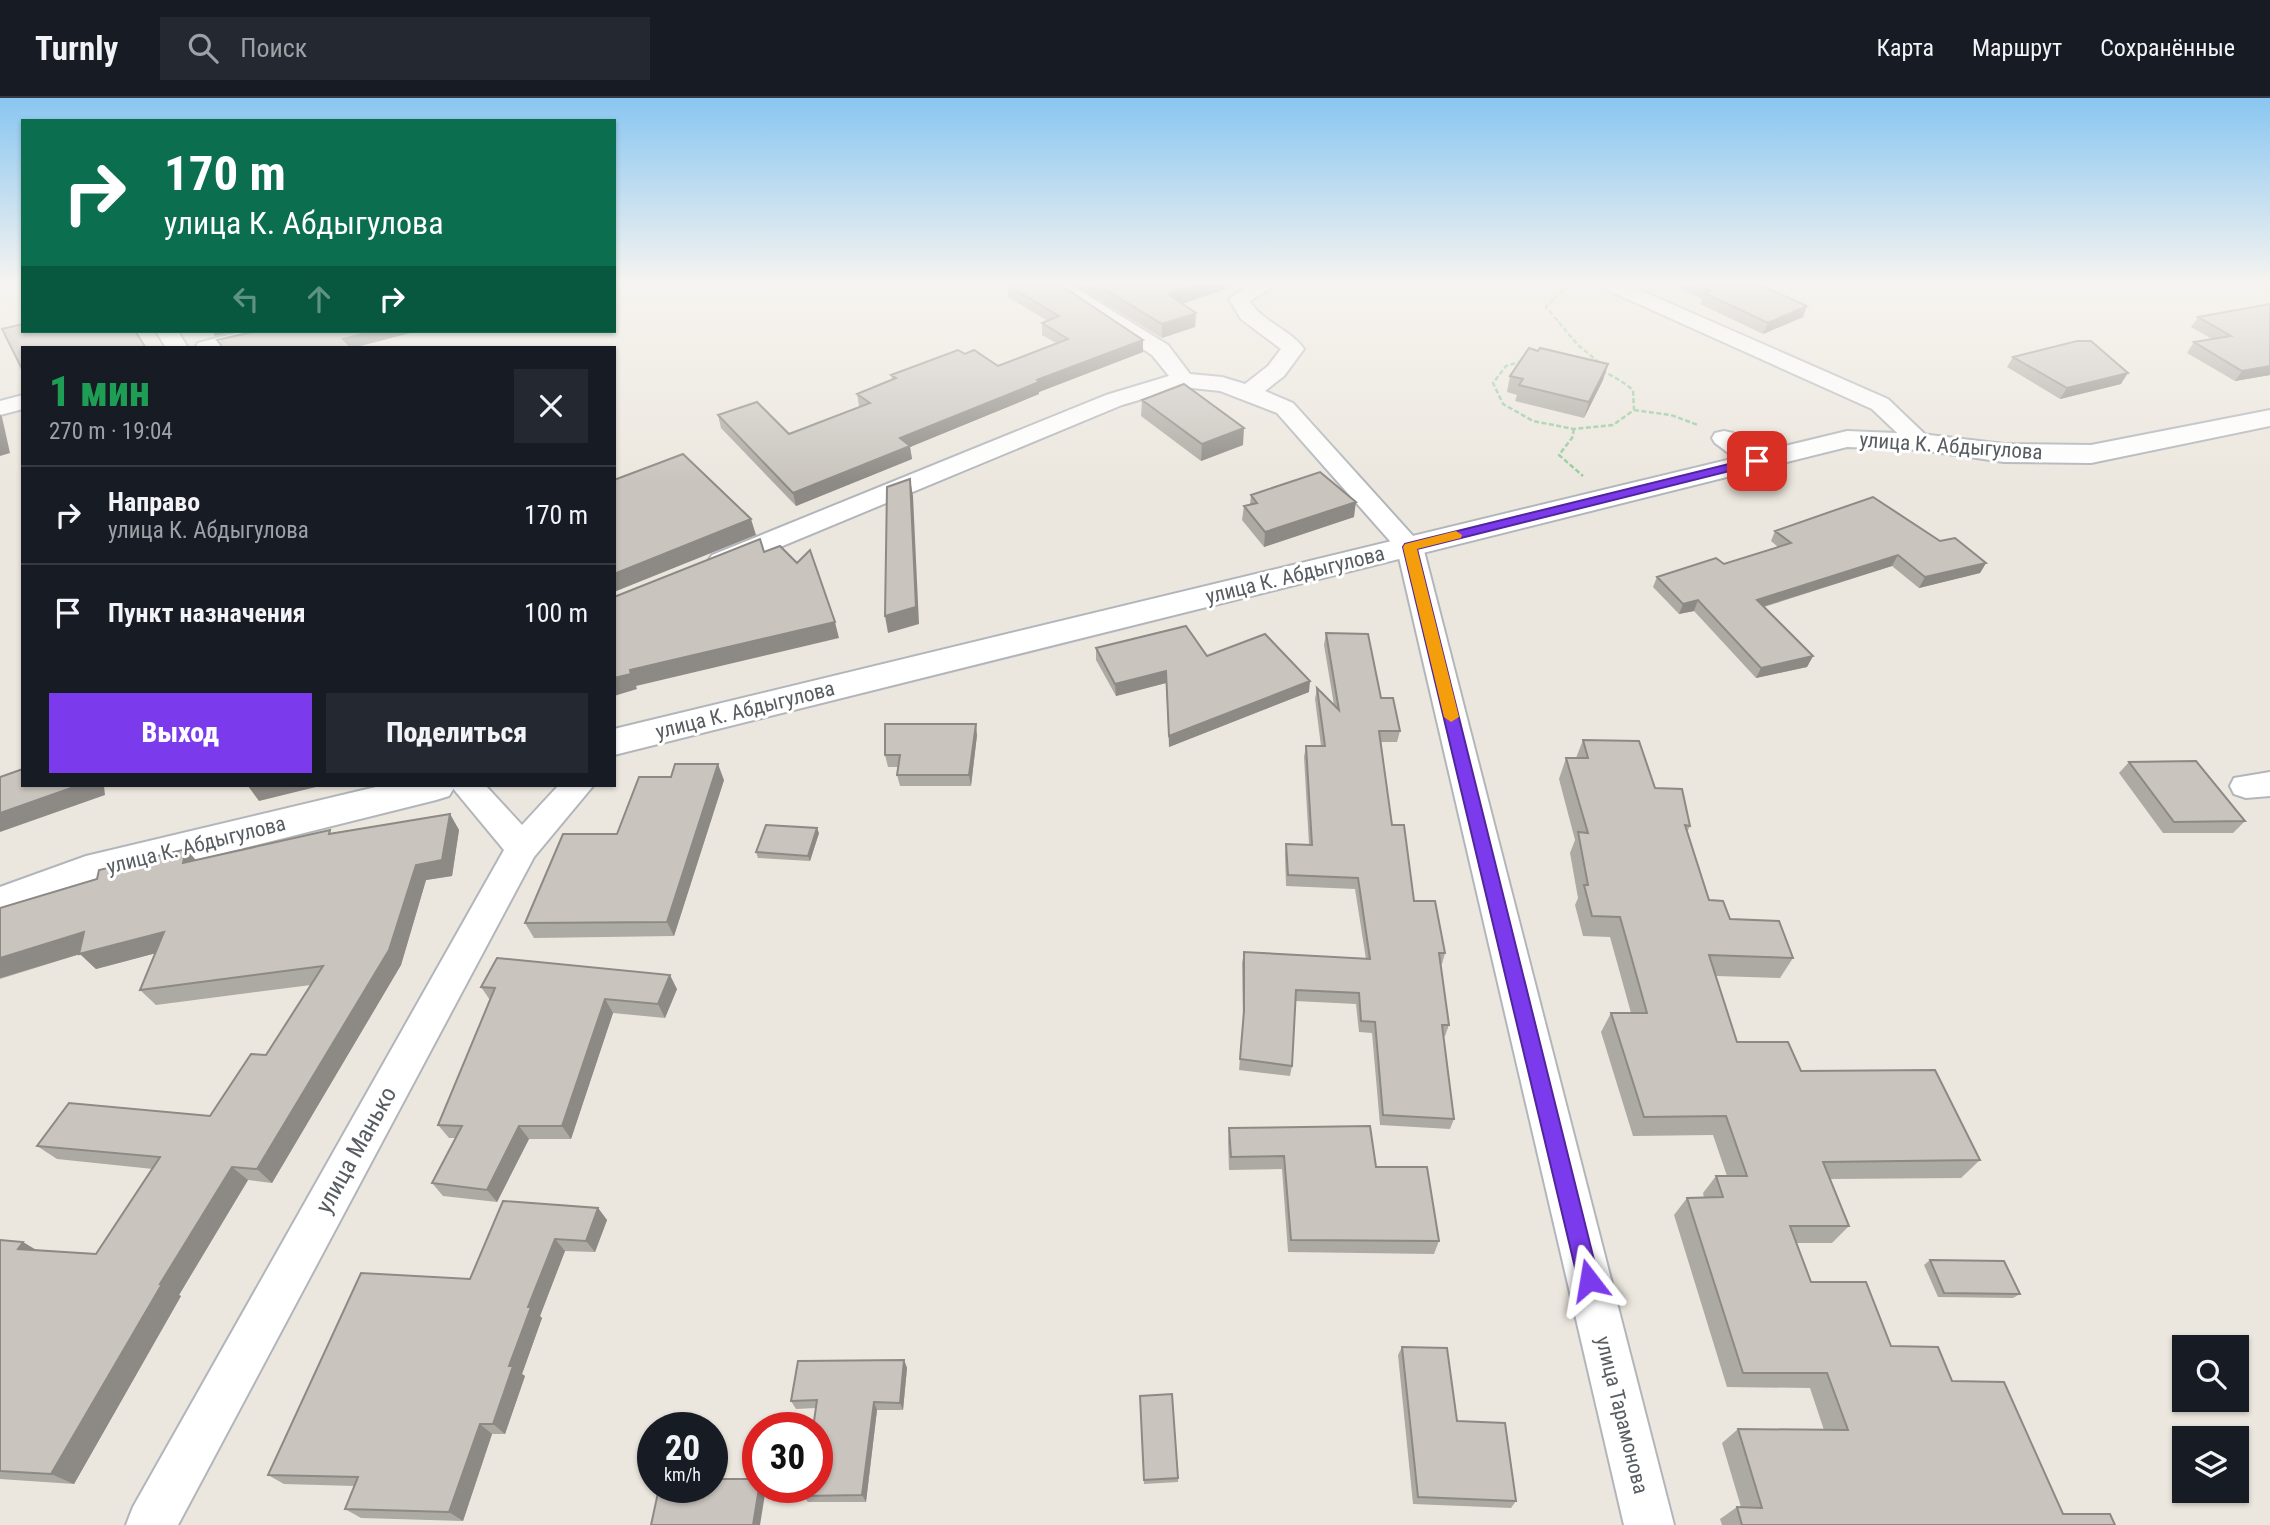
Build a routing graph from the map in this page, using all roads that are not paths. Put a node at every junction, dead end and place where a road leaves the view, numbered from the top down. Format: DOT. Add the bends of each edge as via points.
graph roads {
  1 [pos="1160,351"];
  2 [pos="1292,351"];
  3 [pos="1760,351"];
  4 [pos="1183,380"];
  5 [pos="1249,392"];
  6 [pos="21,403"];
  7 [pos="0,408"];
  8 [pos="2270,418"];
  9 [pos="1724,438"];
  10 [pos="1921,442"];
  11 [pos="1757,461"];
  12 [pos="1410,547"];
  13 [pos="704,569"];
  14 [pos="616,743"];
  15 [pos="432,787"];
  16 [pos="468,787"];
  17 [pos="576,787"];
  18 [pos="522,848"];
  19 [pos="0,904"];
  20 [pos="151,1525"];
  21 [pos="1649,1525"];
  1 -- 4 [label="street"];
  2 -- 5 [label="street" via="1276,371"];
  3 -- 10 [label="street" via="1880,404"];
  4 -- 5 [label="street"];
  4 -- 13 [label="street" via="1114,401"];
  5 -- 12 [label="street, улица Тарамонова" via="1286,408"];
  6 -- 7 [label="street"];
  8 -- 10 [label="street, улица К. Абдыгулова" via="2091,454 2004,453"];
  9 -- 11 [label="street"];
  10 -- 11 [label="street, улица К. Абдыгулова" via="1847,439"];
  11 -- 12 [label="street, улица К. Абдыгулова"];
  12 -- 14 [label="street, улица К. Абдыгулова"];
  12 -- 21 [label="street, улица Тарамонова"];
  15 -- 19 [label="street, улица К. Абдыгулова" via="86,872"];
  16 -- 18 [label="street"];
  17 -- 18 [label="street, улица Манько"];
  18 -- 20 [label="street, улица Манько"];
}
